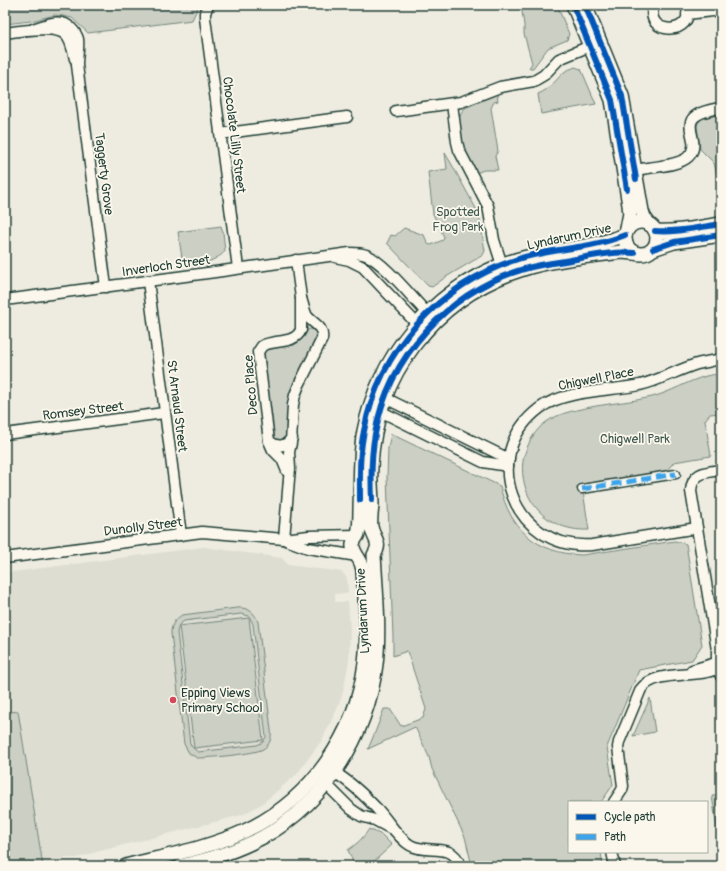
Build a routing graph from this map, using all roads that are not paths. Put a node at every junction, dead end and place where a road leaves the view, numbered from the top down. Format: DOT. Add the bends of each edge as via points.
graph roads {
  1 [pos="208,5"];
  2 [pos="573,5"];
  3 [pos="585,5"];
  4 [pos="654,5"];
  5 [pos="687,10"];
  6 [pos="721,10"];
  7 [pos="5,33"];
  8 [pos="596,44"];
  9 [pos="452,104"];
  10 [pos="721,108"];
  11 [pos="396,111"];
  12 [pos="347,117"];
  13 [pos="220,134"];
  14 [pos="629,170"];
  15 [pos="721,224"];
  16 [pos="652,227"];
  17 [pos="626,232"];
  18 [pos="721,235"];
  19 [pos="652,249"];
  20 [pos="634,253"];
  21 [pos="330,255"];
  22 [pos="296,260"];
  23 [pos="238,268"];
  24 [pos="504,270"];
  25 [pos="148,281"];
  26 [pos="106,287"];
  27 [pos="301,298"];
  28 [pos="5,300"];
  29 [pos="431,318"];
  30 [pos="420,328"];
  31 [pos="322,330"];
  32 [pos="300,332"];
  33 [pos="721,359"];
  34 [pos="380,395"];
  35 [pos="375,408"];
  36 [pos="164,413"];
  37 [pos="5,434"];
  38 [pos="292,438"];
  39 [pos="269,441"];
  40 [pos="508,462"];
  41 [pos="721,470"];
  42 [pos="676,474"];
  43 [pos="288,479"];
  44 [pos="582,489"];
  45 [pos="696,528"];
  46 [pos="181,535"];
  47 [pos="358,535"];
  48 [pos="373,535"];
  49 [pos="284,539"];
  50 [pos="374,555"];
  51 [pos="357,556"];
  52 [pos="5,558"];
  53 [pos="714,632"];
  54 [pos="721,643"];
  55 [pos="719,668"];
  56 [pos="326,775"];
  57 [pos="615,801"];
  58 [pos="394,829"];
  59 [pos="612,853"];
  60 [pos="126,866"];
  61 [pos="181,866"];
  62 [pos="460,866"];
  63 [pos="615,866"];
  1 -- 13 [label="street, Chocolate Lilly Street" via="205,18"];
  2 -- 8 [label="street"];
  3 -- 8 [label="street"];
  4 -- 5 [label="street" via="654,19 667,29 683,24"];
  5 -- 6 [label="street"];
  7 -- 26 [label="street, Taggerty Grove" via="58,22 70,27 78,38 77,65"];
  8 -- 9 [label="street" via="559,59 544,75 534,81 500,87"];
  8 -- 14 [label="street" via="622,96"];
  9 -- 11 [label="street"];
  9 -- 24 [label="street" via="459,150 488,206 494,240"];
  10 -- 14 [label="street" via="699,113 692,119 693,148 684,160"];
  12 -- 13 [label="street"];
  13 -- 23 [label="street, Chocolate Lilly Street"];
  14 -- 16 [label="street" via="644,217"];
  14 -- 17 [label="street" via="630,213"];
  15 -- 16 [label="street" via="667,232"];
  16 -- 17 [label="street" via="639,222 634,223"];
  16 -- 19 [label="street" via="657,240"];
  17 -- 20 [label="street" via="626,246"];
  17 -- 24 [label="street, Lyndarum Drive" via="610,241 536,255"];
  18 -- 19 [label="street" via="674,242"];
  19 -- 20 [label="street" via="644,254"];
  20 -- 24 [label="street, Lyndarum Drive" via="615,253"];
  21 -- 22 [label="street, Inverloch Street"];
  21 -- 29 [label="street, Inverloch Street" via="365,254 373,258"];
  21 -- 30 [label="street, Inverloch Street" via="363,267"];
  22 -- 23 [label="street, Inverloch Street"];
  22 -- 27 [label="street"];
  23 -- 25 [label="street, Inverloch Street"];
  24 -- 29 [label="street, Lyndarum Drive" via="467,282 440,301"];
  25 -- 26 [label="street, Inverloch Street"];
  25 -- 36 [label="street, St Arnaud Street"];
  26 -- 28 [label="street, Inverloch Street"];
  27 -- 31 [label="street" via="312,322"];
  27 -- 32 [label="street"];
  29 -- 30 [label="street, Lyndarum Drive"];
  30 -- 34 [label="street, Lyndarum Drive" via="400,345 386,368"];
  31 -- 32 [label="street, Deco Place" via="311,327"];
  31 -- 38 [label="street, Deco Place" via="322,339 295,394"];
  32 -- 39 [label="street, Deco Place" via="295,337 265,344 259,349"];
  33 -- 40 [label="street, Chigwell Place" via="696,364 640,385 568,396 551,402 541,407 522,425"];
  34 -- 35 [label="street, Lyndarum Drive"];
  34 -- 40 [label="street"];
  35 -- 40 [label="street" via="483,462"];
  35 -- 47 [label="street, Lyndarum Drive" via="363,431"];
  35 -- 48 [label="street, Lyndarum Drive" via="370,524"];
  36 -- 37 [label="street, Romsey Street"];
  36 -- 46 [label="street, St Arnaud Street"];
  38 -- 39 [label="street" via="281,446"];
  38 -- 43 [label="street, Deco Place"];
  39 -- 43 [label="street, Deco Place" via="284,462"];
  40 -- 45 [label="street, Chigwell Place" via="509,480 518,509 537,530 564,544 592,545"];
  41 -- 45 [label="street" via="700,474 693,482 691,491"];
  42 -- 44 [label="street"];
  43 -- 49 [label="street, Deco Place"];
  45 -- 53 [label="street"];
  46 -- 49 [label="street, Dunolly Street" via="209,532"];
  46 -- 52 [label="street, Dunolly Street"];
  47 -- 48 [label="street"];
  47 -- 49 [label="street, Dunolly Street"];
  47 -- 51 [label="street, Lyndarum Drive" via="353,544"];
  48 -- 50 [label="street, Lyndarum Drive" via="378,544"];
  49 -- 51 [label="street, Dunolly Street" via="308,548"];
  50 -- 51 [label="street" via="365,559"];
  50 -- 56 [label="street, Lyndarum Drive" via="377,640 373,684 359,729 348,750"];
  51 -- 56 [label="street, Lyndarum Drive" via="363,572 365,662 357,702"];
  53 -- 54 [label="street"];
  53 -- 55 [label="street"];
  55 -- 57 [label="street" via="708,672 654,679 641,689 619,742 623,786"];
  56 -- 58 [label="street" via="346,779"];
  56 -- 58 [label="street" via="351,809 361,816"];
  56 -- 60 [label="street, Lyndarum Drive" via="270,818 245,831 221,841"];
  56 -- 61 [label="street, Lyndarum Drive" via="296,814 271,832 226,854"];
  58 -- 62 [label="street" via="411,846 449,851 457,858"];
  59 -- 63 [label="street"];
}
